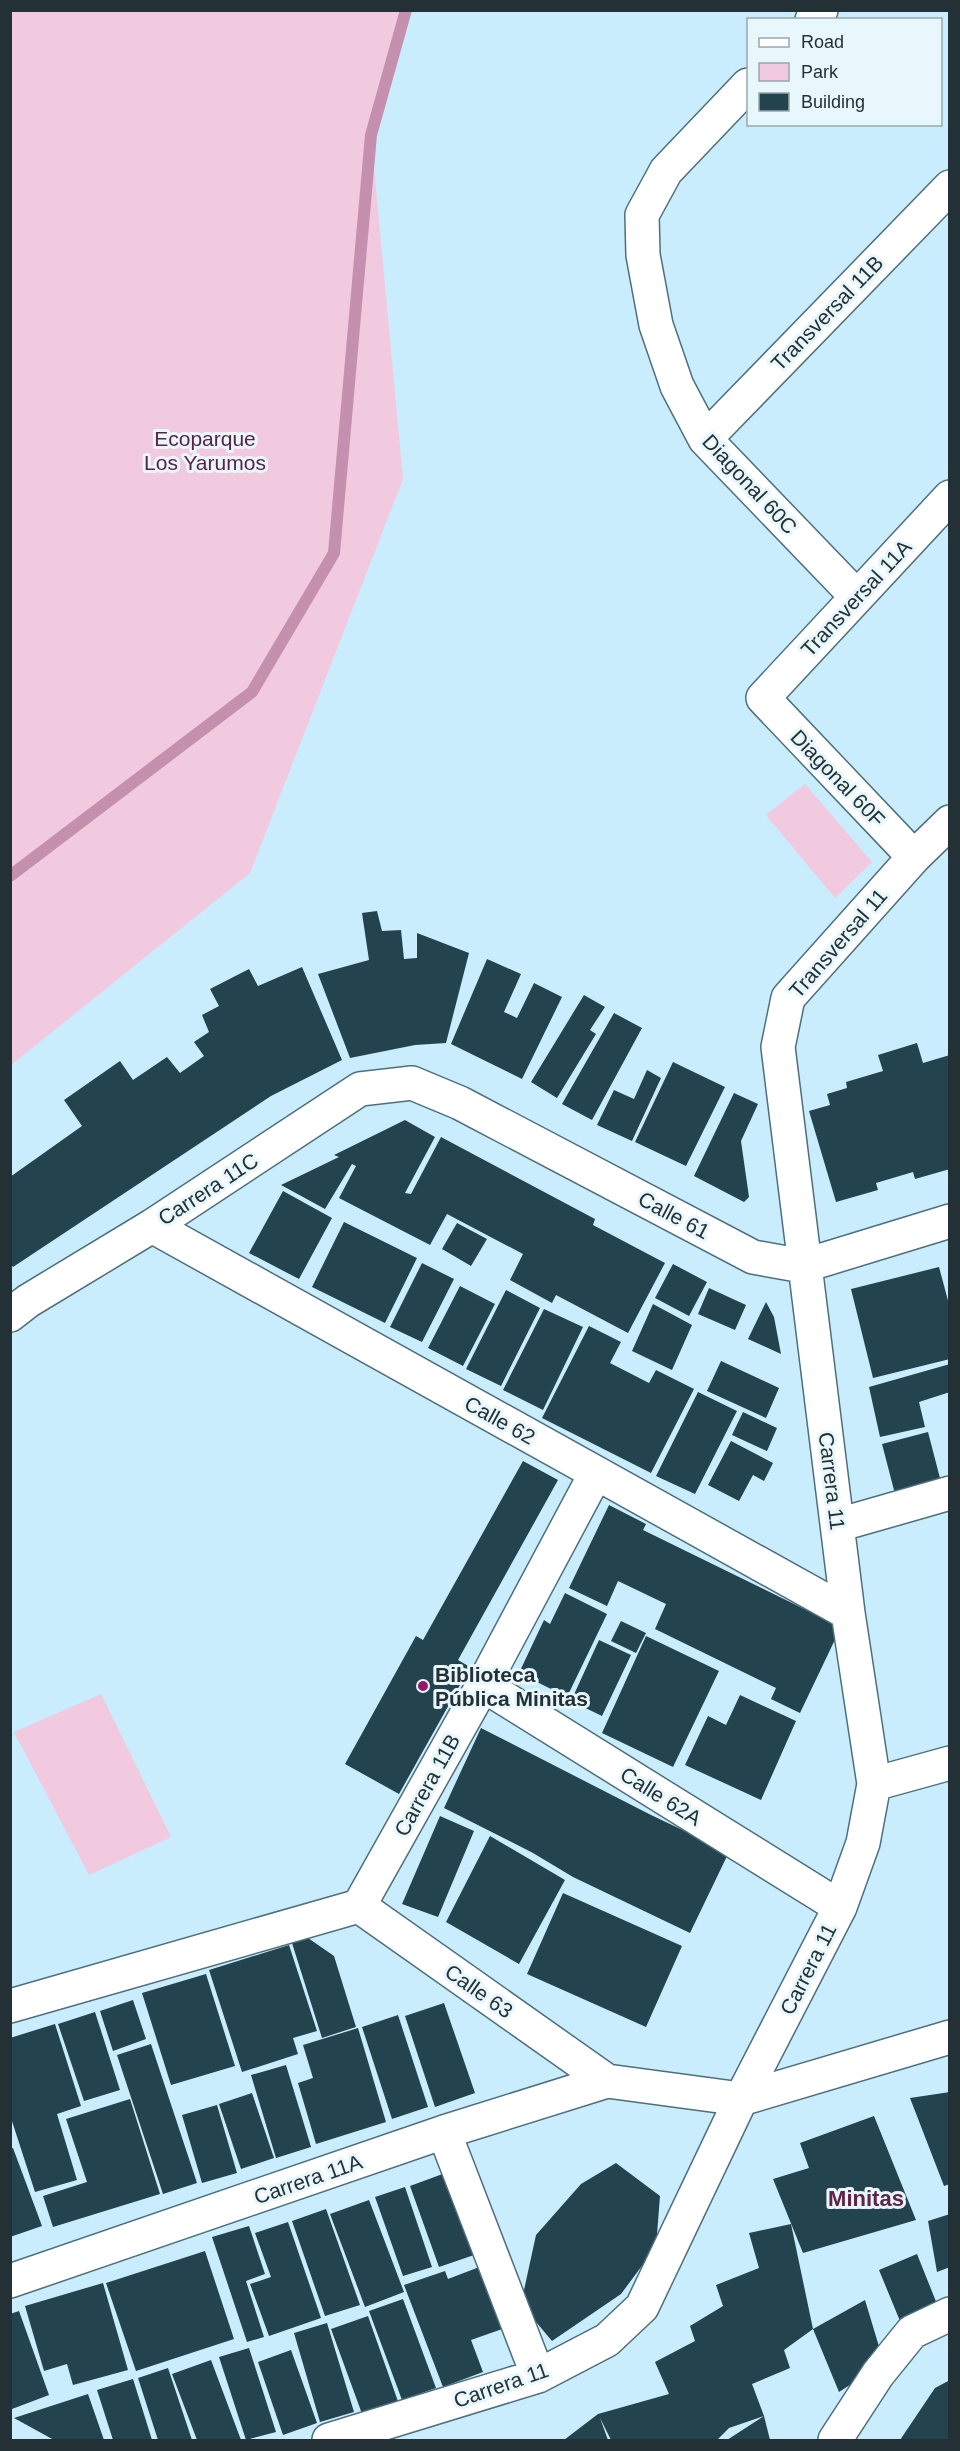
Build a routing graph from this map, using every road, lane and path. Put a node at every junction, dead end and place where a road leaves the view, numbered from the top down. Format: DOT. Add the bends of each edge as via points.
graph roads {
  1 [pos="747,86"];
  2 [pos="950,187"];
  3 [pos="705,440"];
  4 [pos="950,497"];
  5 [pos="857,597"];
  6 [pos="763,698"];
  7 [pos="950,822"];
  8 [pos="914,857"];
  9 [pos="412,1083"];
  10 [pos="950,1221"];
  11 [pos="152,1226"];
  12 [pos="803,1266"];
  13 [pos="10,1315"];
  14 [pos="597,1473"];
  15 [pos="950,1492"];
  16 [pos="837,1525"];
  17 [pos="848,1613"];
  18 [pos="483,1685"];
  19 [pos="950,1763"];
  20 [pos="874,1784"];
  21 [pos="359,1906"];
  22 [pos="840,1907"];
  23 [pos="10,2006"];
  24 [pos="950,2037"];
  25 [pos="607,2081"];
  26 [pos="741,2099"];
  27 [pos="444,2132"];
  28 [pos="10,2281"];
  29 [pos="950,2314"];
  30 [pos="538,2376"];
  31 [pos="329,2440"];
  32 [pos="835,2440"];
  1 -- 3 [label="street, Diagonal 60C" via="666,171 642,216 643,255 656,325 677,386"];
  2 -- 3 [label="street, Transversal 11B"];
  3 -- 5 [label="street, Diagonal 60C"];
  4 -- 5 [label="street, Transversal 11A"];
  5 -- 6 [label="street, Transversal 11A"];
  6 -- 8 [label="street, Diagonal 60F"];
  7 -- 8 [label="street, Transversal 11"];
  8 -- 12 [label="street, Transversal 11" via="788,998 778,1047"];
  9 -- 11 [label="street, Carrera 11C" via="360,1089"];
  9 -- 12 [label="street, Calle 61" via="460,1102 753,1257"];
  10 -- 12 [label="street, Calle 61"];
  11 -- 13 [label="street, Carrera 11C"];
  11 -- 14 [label="street, Calle 62"];
  12 -- 16 [label="street, Carrera 11"];
  14 -- 17 [label="street, Calle 62"];
  14 -- 18 [label="street, Carrera 11B"];
  15 -- 16 [label="street"];
  16 -- 17 [label="street, Carrera 11"];
  17 -- 20 [label="street, Carrera 11"];
  18 -- 21 [label="street, Carrera 11B"];
  18 -- 22 [label="street, Calle 62A"];
  19 -- 20 [label="street"];
  20 -- 22 [label="street, Carrera 11" via="863,1844"];
  21 -- 23 [label="street"];
  21 -- 25 [label="street, Calle 63"];
  22 -- 26 [label="street, Carrera 11"];
  24 -- 26 [label="street, Calle 63"];
  25 -- 26 [label="street, Calle 63"];
  25 -- 27 [label="street, Carrera 11A"];
  26 -- 30 [label="street, Carrera 11" via="642,2307 607,2340"];
  27 -- 28 [label="street, Carrera 11A"];
  27 -- 30 [label="street"];
  29 -- 32 [label="street" via="912,2332 878,2374"];
  30 -- 31 [label="street, Carrera 11"];
}
